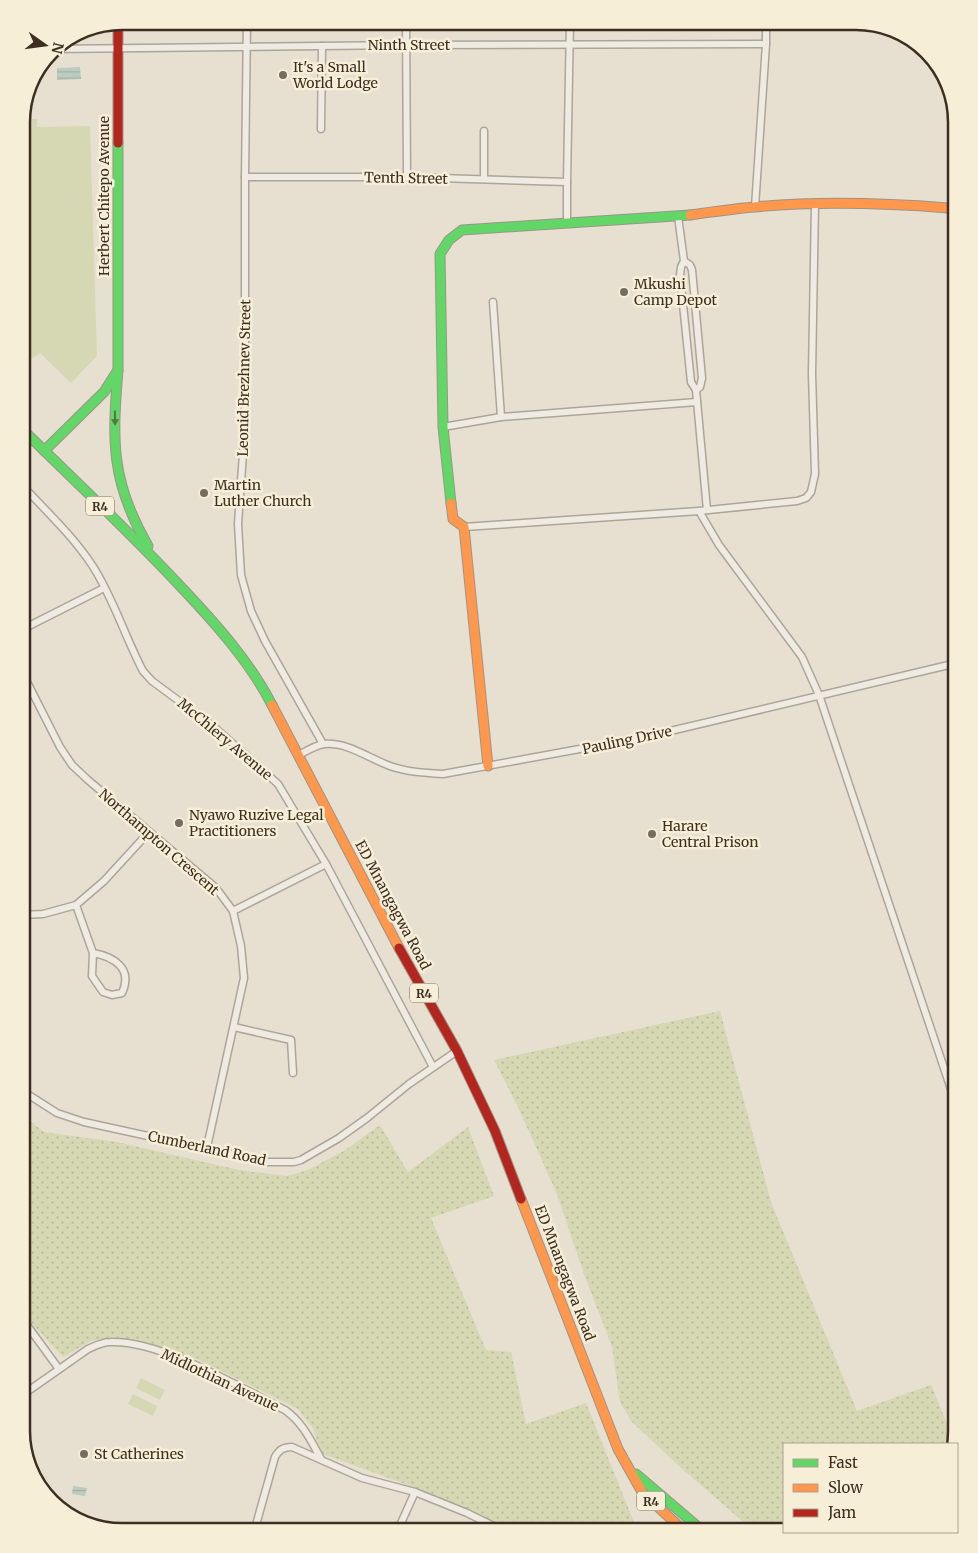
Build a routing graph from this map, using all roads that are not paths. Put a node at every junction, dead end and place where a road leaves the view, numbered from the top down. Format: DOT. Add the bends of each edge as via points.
graph roads {
  1 [pos="118,30"];
  2 [pos="247,30"];
  3 [pos="406,30"];
  4 [pos="570,30"];
  5 [pos="766,30"];
  6 [pos="570,44"];
  7 [pos="766,44"];
  8 [pos="406,45"];
  9 [pos="322,46"];
  10 [pos="246,47"];
  11 [pos="118,48"];
  12 [pos="70,49"];
  13 [pos="321,129"];
  14 [pos="484,131"];
  15 [pos="245,177"];
  16 [pos="407,177"];
  17 [pos="484,179"];
  18 [pos="567,182"];
  19 [pos="815,204"];
  20 [pos="754,208"];
  21 [pos="948,208"];
  22 [pos="678,216"];
  23 [pos="568,223"];
  24 [pos="684,261"];
  25 [pos="493,302"];
  26 [pos="695,308"];
  27 [pos="684,310"];
  28 [pos="118,370"];
  29 [pos="696,390"];
  30 [pos="697,402"];
  31 [pos="501,417"];
  32 [pos="443,427"];
  33 [pos="30,437"];
  34 [pos="44,451"];
  35 [pos="30,494"];
  36 [pos="707,510"];
  37 [pos="699,511"];
  38 [pos="464,528"];
  39 [pos="156,560"];
  40 [pos="104,588"];
  41 [pos="30,625"];
  42 [pos="948,665"];
  43 [pos="30,684"];
  44 [pos="819,695"];
  45 [pos="323,744"];
  46 [pos="299,755"];
  47 [pos="488,766"];
  48 [pos="149,832"];
  49 [pos="326,864"];
  50 [pos="76,905"];
  51 [pos="232,911"];
  52 [pos="30,915"];
  53 [pos="93,953"];
  54 [pos="234,1028"];
  55 [pos="457,1050"];
  56 [pos="433,1066"];
  57 [pos="294,1073"];
  58 [pos="948,1080"];
  59 [pos="30,1096"];
  60 [pos="207,1147"];
  61 [pos="30,1329"];
  62 [pos="59,1369"];
  63 [pos="30,1390"];
  64 [pos="320,1459"];
  65 [pos="626,1464"];
  66 [pos="415,1492"];
  67 [pos="257,1523"];
  68 [pos="401,1523"];
  69 [pos="488,1523"];
  70 [pos="675,1523"];
  71 [pos="693,1523"];
  1 -- 11 [label="main road, Herbert Chitepo Avenue"];
  2 -- 10 [label="street, Leonid Brezhnev Street"];
  3 -- 8 [label="street"];
  4 -- 6 [label="street"];
  5 -- 7 [label="street"];
  6 -- 7 [label="street, Ninth Street"];
  6 -- 8 [label="street, Ninth Street"];
  6 -- 18 [label="street"];
  7 -- 20 [label="street"];
  8 -- 9 [label="street, Ninth Street"];
  8 -- 16 [label="street"];
  9 -- 10 [label="street, Ninth Street"];
  9 -- 13 [label="street"];
  10 -- 11 [label="street, Ninth Street"];
  10 -- 15 [label="street, Leonid Brezhnev Street"];
  11 -- 12 [label="street, Ninth Street"];
  11 -- 28 [label="main road, Herbert Chitepo Avenue"];
  14 -- 17 [label="street"];
  15 -- 16 [label="street, Tenth Street"];
  15 -- 45 [label="street, Leonid Brezhnev Street" via="245,425 238,524 241,575 251,611 265,641"];
  16 -- 17 [label="street, Tenth Street"];
  17 -- 18 [label="street, Tenth Street"];
  18 -- 23 [label="street"];
  19 -- 20 [label="main road"];
  19 -- 21 [label="main road"];
  19 -- 36 [label="street" via="812,374 815,474 811,492 797,501"];
  20 -- 22 [label="main road"];
  22 -- 23 [label="main road"];
  22 -- 24 [label="street"];
  23 -- 32 [label="main road" via="462,230 444,244 440,254"];
  24 -- 26 [label="street" via="692,270"];
  24 -- 27 [label="street" via="680,268"];
  25 -- 31 [label="street"];
  26 -- 27 [label="street"];
  26 -- 29 [label="street" via="702,378"];
  27 -- 29 [label="street" via="691,382"];
  28 -- 34 [label="main road" via="104,392"];
  28 -- 39 [label="main road, Herbert Chitepo Avenue, one-way" via="115,412 117,470 132,517"];
  29 -- 30 [label="street"];
  30 -- 31 [label="street"];
  30 -- 36 [label="street"];
  31 -- 32 [label="street"];
  32 -- 38 [label="main road" via="453,519"];
  33 -- 34 [label="main road, R4"];
  34 -- 39 [label="main road, ED Mnangagwa Road / R4"];
  35 -- 40 [label="street, McChlery Avenue" via="73,540"];
  36 -- 37 [label="street"];
  37 -- 38 [label="street"];
  37 -- 44 [label="street" via="719,545 802,657"];
  38 -- 47 [label="main road"];
  39 -- 46 [label="main road, ED Mnangagwa Road / R4" via="248,665"];
  40 -- 41 [label="street"];
  40 -- 49 [label="street, McChlery Avenue" via="143,671 214,726 278,784"];
  42 -- 44 [label="street, Pauling Drive"];
  43 -- 48 [label="street, Northampton Crescent" via="72,765"];
  44 -- 47 [label="street, Pauling Drive" via="645,737"];
  44 -- 58 [label="street"];
  45 -- 46 [label="street"];
  45 -- 47 [label="street, Pauling Drive" via="366,754 389,766 417,773 443,774"];
  46 -- 55 [label="main road, ED Mnangagwa Road / R4" via="406,962"];
  48 -- 50 [label="street" via="104,881"];
  48 -- 51 [label="street, Northampton Crescent" via="216,888"];
  49 -- 51 [label="street"];
  49 -- 56 [label="street, McChlery Avenue"];
  50 -- 52 [label="street"];
  50 -- 53 [label="street"];
  51 -- 54 [label="street, Northampton Crescent" via="242,946 244,978"];
  53 -- 53 [label="street" via="113,959 122,967 126,984 122,993 112,996 103,992 92,976"];
  54 -- 57 [label="street" via="291,1040"];
  54 -- 60 [label="street, Northampton Crescent"];
  55 -- 56 [label="street, Cumberland Road"];
  55 -- 65 [label="main road, ED Mnangagwa Road / R4" via="513,1174"];
  56 -- 60 [label="street, Cumberland Road" via="339,1138 301,1160 267,1162"];
  59 -- 60 [label="street, Cumberland Road" via="70,1118"];
  61 -- 62 [label="street"];
  62 -- 63 [label="street, Midlothian Avenue"];
  62 -- 64 [label="street, Midlothian Avenue" via="88,1349 108,1342 150,1348 186,1361 285,1410 305,1428"];
  64 -- 66 [label="street" via="362,1478"];
  64 -- 67 [label="street" via="292,1448 283,1448 279,1452"];
  65 -- 70 [label="main road, ED Mnangagwa Road / R4" via="642,1492"];
  65 -- 71 [label="main road, ED Mnangagwa Road / R4"];
  66 -- 68 [label="street"];
  66 -- 69 [label="street"];
}
